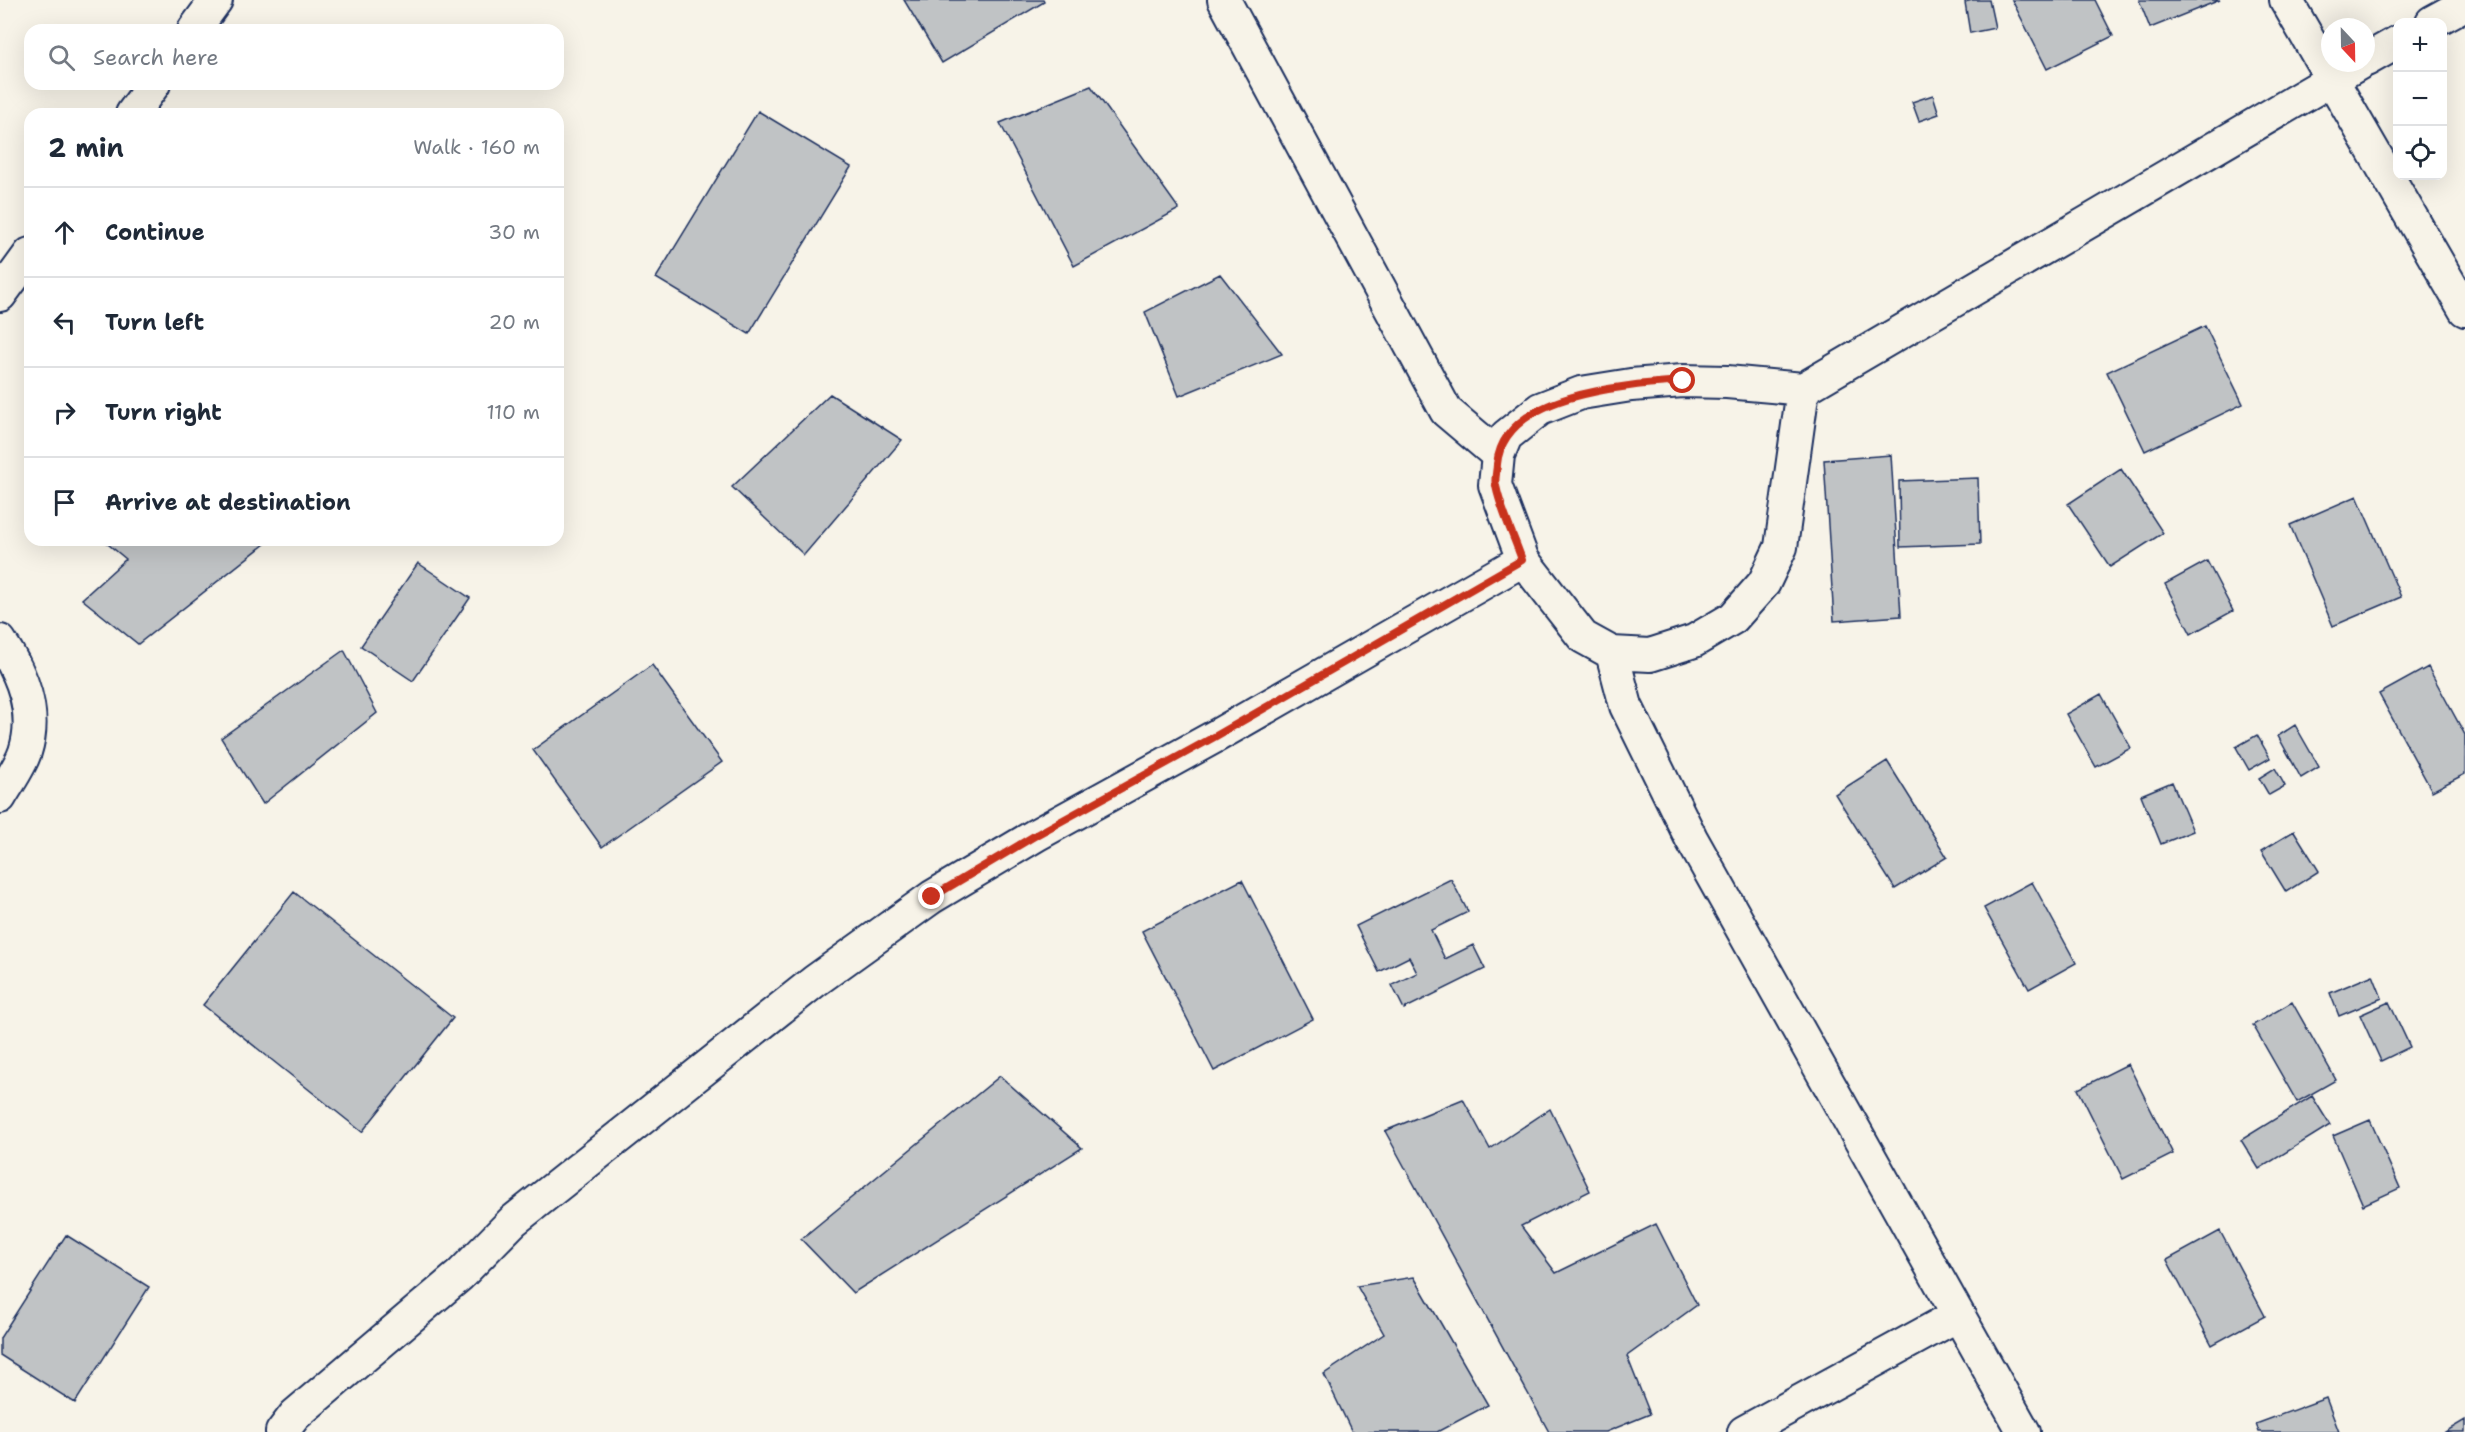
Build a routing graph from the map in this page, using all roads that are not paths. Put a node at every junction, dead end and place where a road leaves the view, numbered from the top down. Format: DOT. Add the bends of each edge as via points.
graph roads {
  1 [pos="216,0"];
  2 [pos="1224,0"];
  3 [pos="2286,0"];
  4 [pos="2465,4"];
  5 [pos="2439,18"];
  6 [pos="198,24"];
  7 [pos="2393,44"];
  8 [pos="2375,55"];
  9 [pos="2345,72"];
  10 [pos="2331,80"];
  11 [pos="150,90"];
  12 [pos="136,108"];
  13 [pos="24,262"];
  14 [pos="0,295"];
  15 [pos="2465,310"];
  16 [pos="1803,389"];
  17 [pos="1498,455"];
  18 [pos="1522,560"];
  19 [pos="0,641"];
  20 [pos="1612,653"];
  21 [pos="0,797"];
  22 [pos="1958,1315"];
  23 [pos="282,1432"];
  24 [pos="1744,1432"];
  25 [pos="2024,1432"];
  1 -- 6 [label="street"];
  2 -- 17 [label="street" via="1446,411"];
  3 -- 10 [label="street"];
  4 -- 5 [label="street"];
  7 -- 8 [label="street"];
  9 -- 10 [label="street"];
  10 -- 15 [label="street"];
  10 -- 16 [label="street"];
  11 -- 12 [label="street"];
  13 -- 14 [label="street"];
  16 -- 17 [label="street" via="1683,381 1581,393 1540,409 1506,436"];
  16 -- 20 [label="street" via="1781,547 1764,583 1733,618 1694,641 1650,655"];
  17 -- 18 [label="street" via="1495,485"];
  18 -- 20 [label="street" via="1583,637"];
  18 -- 23 [label="street" via="932,897 816,981 513,1221 460,1275 295,1415"];
  19 -- 21 [label="street" via="16,665 30,710 25,752"];
  20 -- 22 [label="street" via="1626,706 1691,838"];
  22 -- 24 [label="street"];
  22 -- 25 [label="street"];
}
